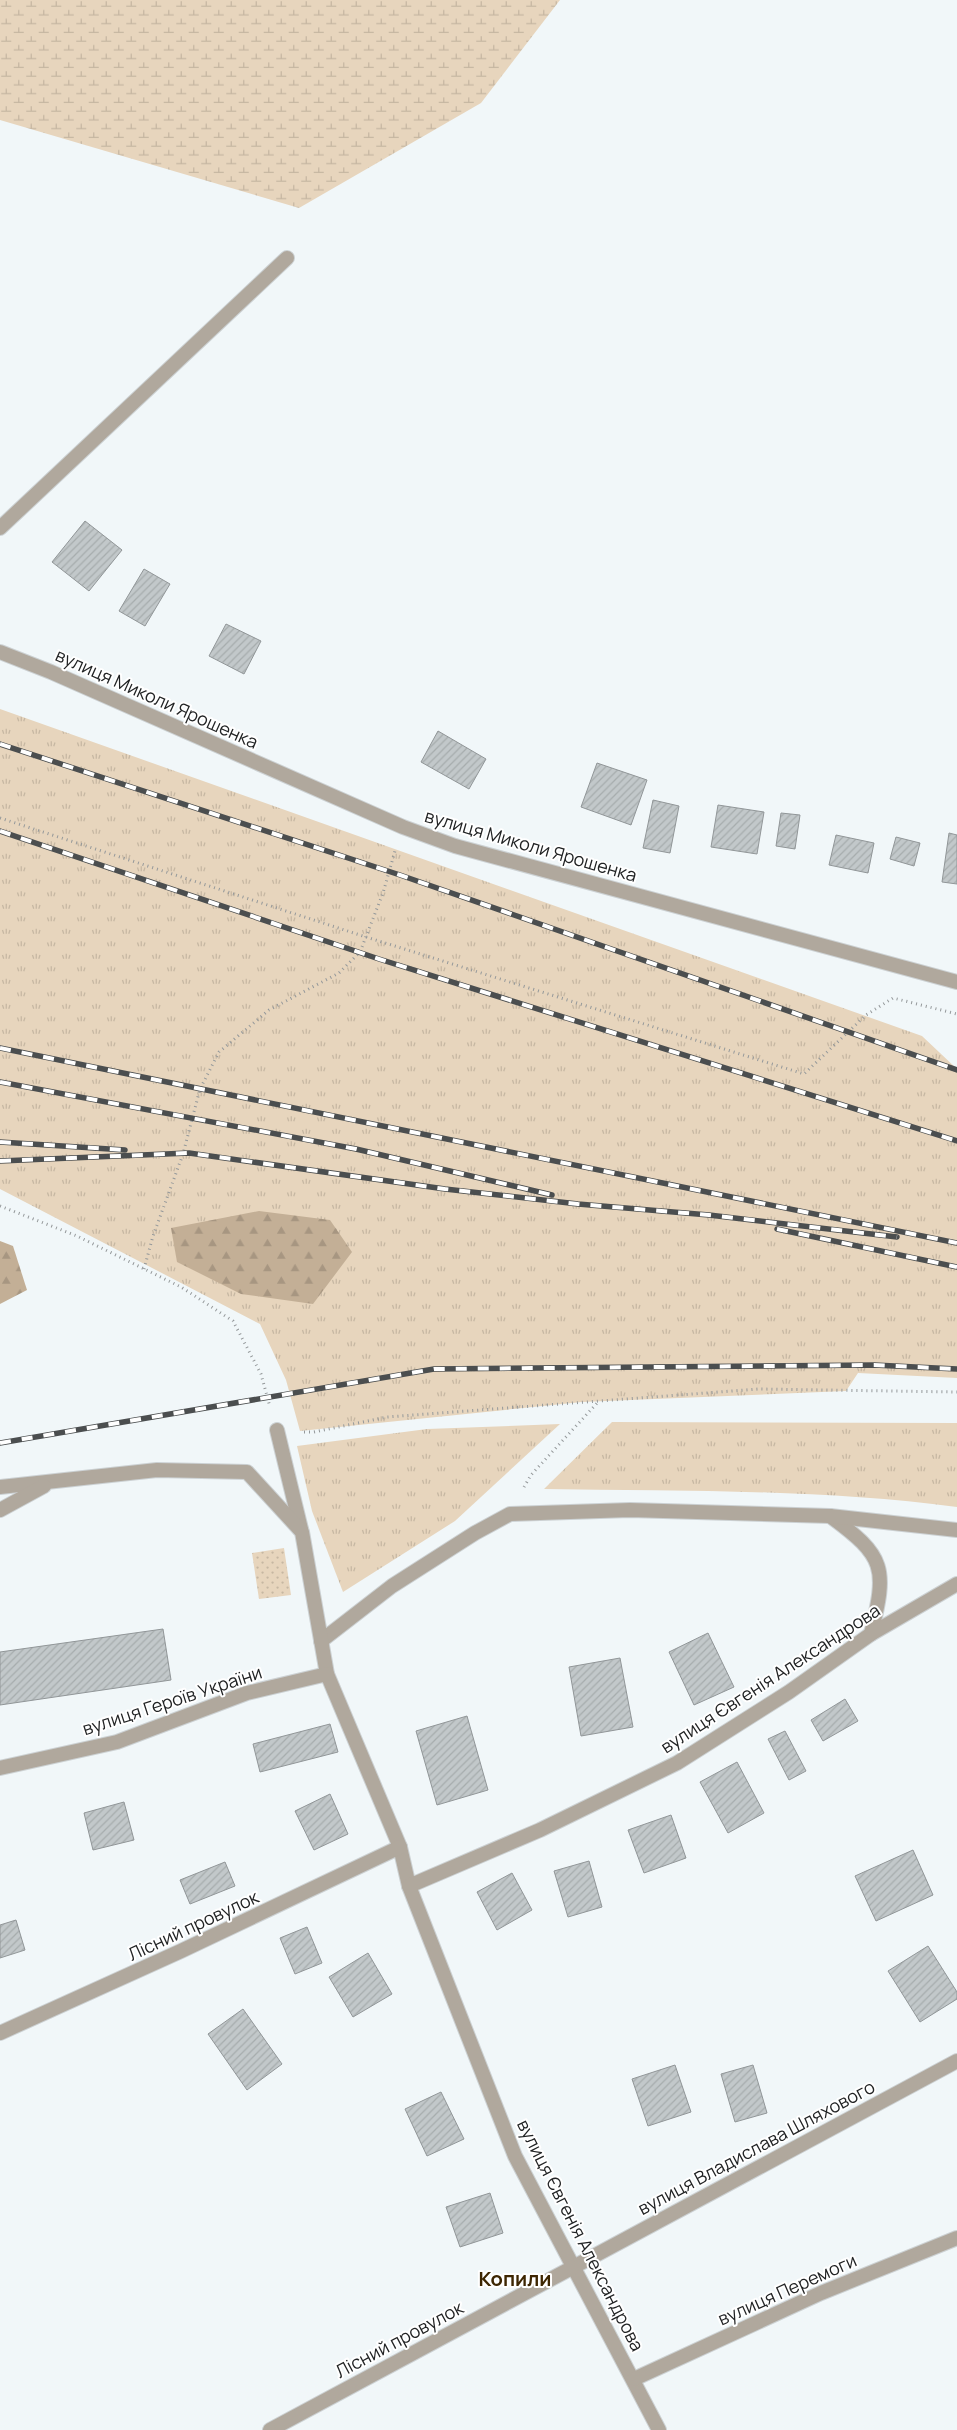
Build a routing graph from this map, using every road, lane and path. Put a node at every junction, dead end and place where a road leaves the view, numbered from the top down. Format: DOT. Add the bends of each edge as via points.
graph roads {
  1 [pos="287,258"];
  2 [pos="0,528"];
  3 [pos="0,652"];
  4 [pos="0,818"];
  5 [pos="394,856"];
  6 [pos="366,937"];
  7 [pos="957,982"];
  8 [pos="957,1014"];
  9 [pos="0,1206"];
  10 [pos="144,1269"];
  11 [pos="957,1392"];
  12 [pos="599,1401"];
  13 [pos="277,1430"];
  14 [pos="51,1482"];
  15 [pos="0,1487"];
  16 [pos="0,1510"];
  17 [pos="510,1514"];
  18 [pos="830,1516"];
  19 [pos="957,1530"];
  20 [pos="302,1532"];
  21 [pos="957,1584"];
  22 [pos="871,1634"];
  23 [pos="321,1641"];
  24 [pos="327,1674"];
  25 [pos="0,1768"];
  26 [pos="400,1847"];
  27 [pos="409,1886"];
  28 [pos="0,2033"];
  29 [pos="957,2061"];
  30 [pos="957,2238"];
  31 [pos="572,2268"];
  32 [pos="634,2379"];
  33 [pos="270,2430"];
  34 [pos="659,2430"];
  1 -- 2 [label="street"];
  3 -- 7 [label="street, вулиця Миколи Ярошенка" via="403,827 455,846"];
  4 -- 6 [label="path"];
  5 -- 6 [label="path"];
  6 -- 8 [label="path" via="804,1074 866,1016 893,998"];
  6 -- 10 [label="path" via="360,952 339,973 269,1010 219,1052 200,1089 183,1154"];
  9 -- 10 [label="path" via="77,1236"];
  10 -- 13 [label="path" via="181,1287 233,1321 261,1374"];
  11 -- 12 [label="path" via="759,1389"];
  12 -- 13 [label="path" via="388,1417 314,1432"];
  12 -- 17 [label="path" via="531,1474"];
  13 -- 20 [label="street, вулиця Євгенія Александрова"];
  14 -- 15 [label="street"];
  14 -- 16 [label="street"];
  14 -- 20 [label="street" via="158,1470 247,1472"];
  17 -- 18 [label="street" via="630,1510"];
  17 -- 23 [label="street" via="392,1586"];
  18 -- 19 [label="street"];
  18 -- 22 [label="street" via="857,1536 873,1554 881,1577"];
  20 -- 23 [label="street, вулиця Євгенія Александрова"];
  21 -- 22 [label="street, вулиця Євгенія Александрова"];
  22 -- 27 [label="street, вулиця Євгенія Александрова" via="790,1692 677,1763 540,1830"];
  23 -- 24 [label="street, вулиця Євгенія Александрова"];
  24 -- 25 [label="street, вулиця Героїв України" via="247,1693 117,1742"];
  24 -- 26 [label="street, вулиця Євгенія Александрова"];
  26 -- 27 [label="street, вулиця Євгенія Александрова"];
  26 -- 28 [label="street, Лісний провулок" via="181,1952"];
  27 -- 31 [label="street, вулиця Євгенія Александрова" via="515,2156"];
  29 -- 31 [label="street, вулиця Владислава Шляхового"];
  30 -- 32 [label="street, вулиця Перемоги" via="821,2293"];
  31 -- 32 [label="street, вулиця Євгенія Александрова"];
  31 -- 33 [label="street, Лісний провулок"];
  32 -- 34 [label="street, вулиця Євгенія Александрова"];
}
